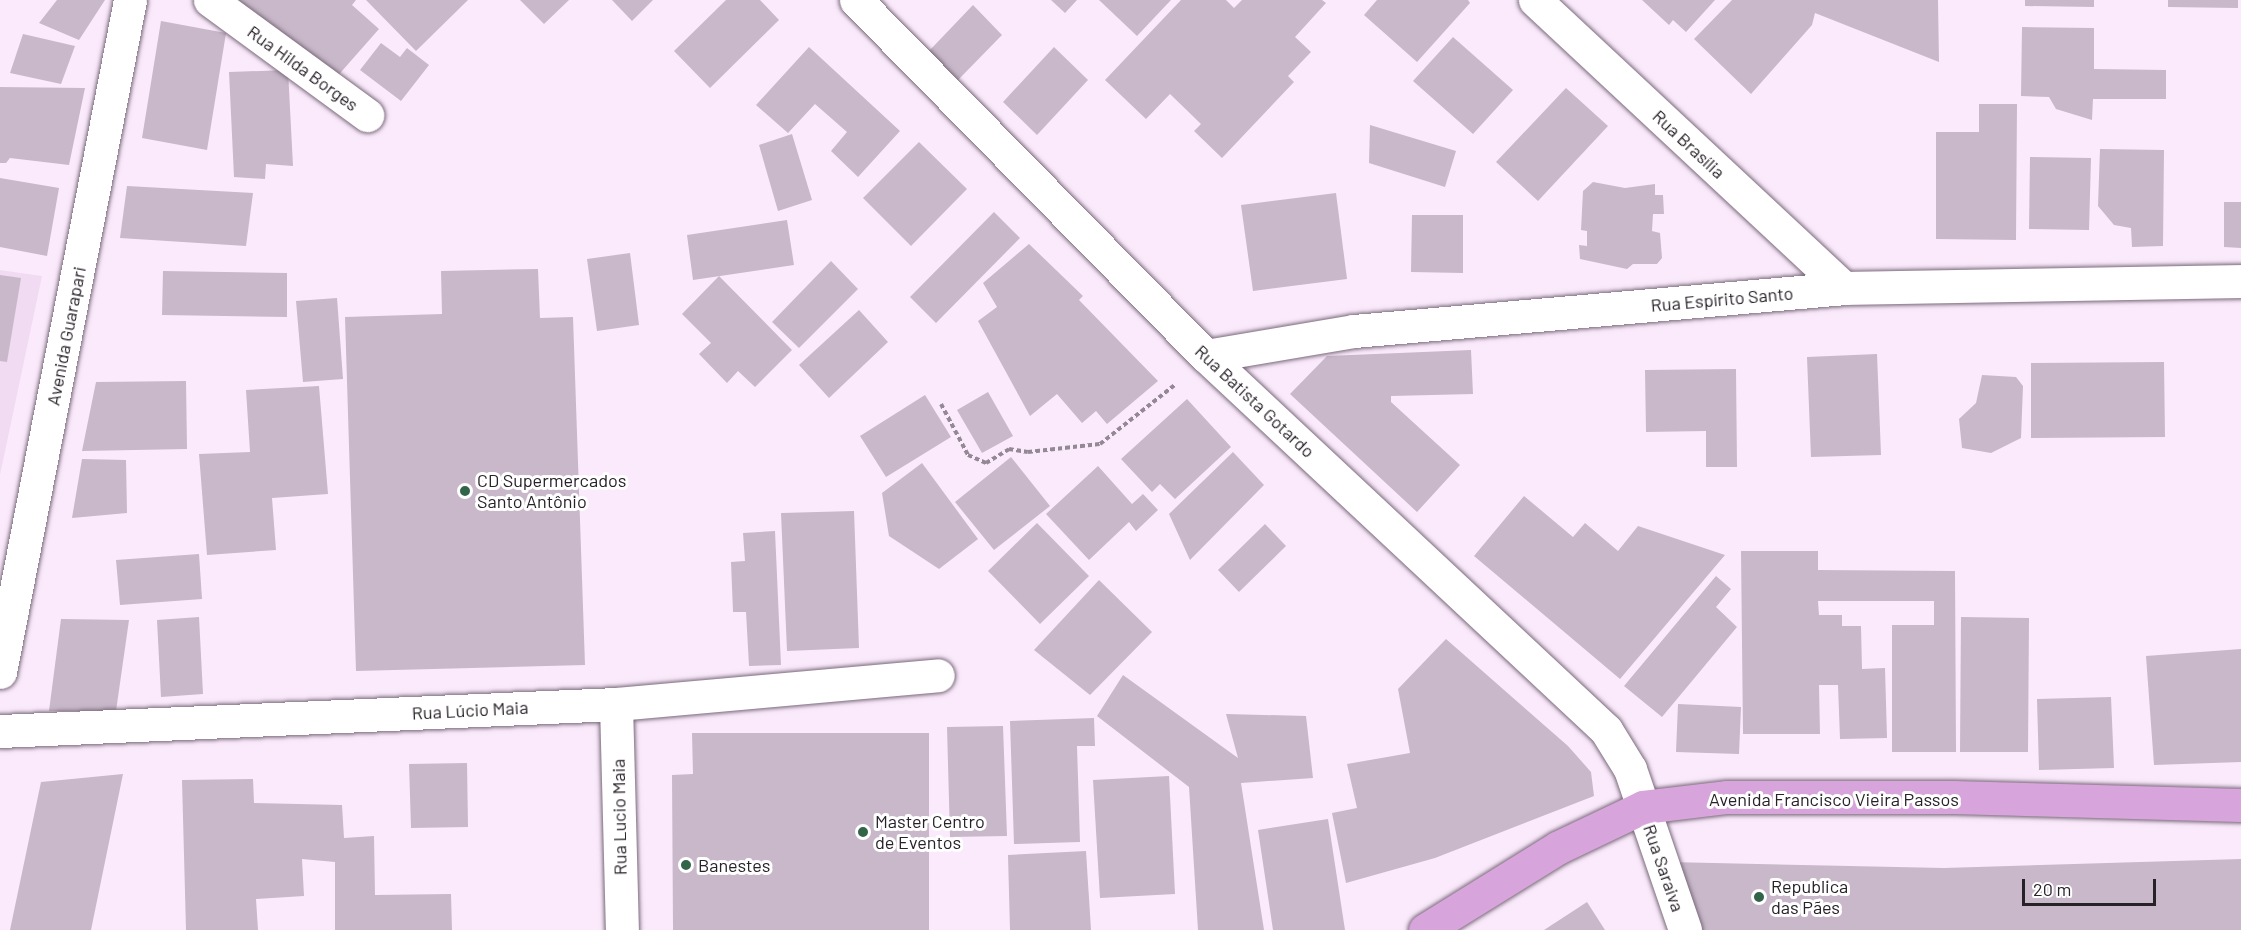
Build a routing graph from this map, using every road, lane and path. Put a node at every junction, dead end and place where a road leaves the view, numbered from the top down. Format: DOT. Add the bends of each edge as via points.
graph roads {
  1 [pos="130,0"];
  2 [pos="210,0"];
  3 [pos="856,0"];
  4 [pos="1535,0"];
  5 [pos="367,115"];
  6 [pos="2241,280"];
  7 [pos="1844,288"];
  8 [pos="1206,356"];
  9 [pos="941,404"];
  10 [pos="0,672"];
  11 [pos="938,675"];
  12 [pos="616,704"];
  13 [pos="0,731"];
  14 [pos="2241,806"];
  15 [pos="1643,807"];
  16 [pos="622,930"];
  17 [pos="1425,930"];
  18 [pos="1685,930"];
  1 -- 10 [label="street, Avenida Guarapari"];
  2 -- 5 [label="street, Rua Hilda Borges"];
  3 -- 8 [label="street, Rua Batista Gotardo"];
  4 -- 7 [label="street, Rua Brasília"];
  6 -- 7 [label="street, Rua Espírito Santo"];
  7 -- 8 [label="street, Rua Espírito Santo" via="1354,331"];
  8 -- 9 [label="path" via="1100,444 1028,452 1009,449 986,463 968,455"];
  8 -- 15 [label="street, Rua Batista Gotardo" via="1606,730 1630,769"];
  11 -- 12 [label="street, Rua Lúcio Maia"];
  12 -- 13 [label="street, Rua Lúcio Maia"];
  12 -- 16 [label="street, Rua Lucio Maia"];
  14 -- 15 [label="main road, Avenida Francisco Vieira Passos" via="1953,797 1727,797"];
  15 -- 17 [label="main road, Avenida Francisco Vieira Passos" via="1557,848"];
  15 -- 18 [label="street, Rua Saraiva"];
}
